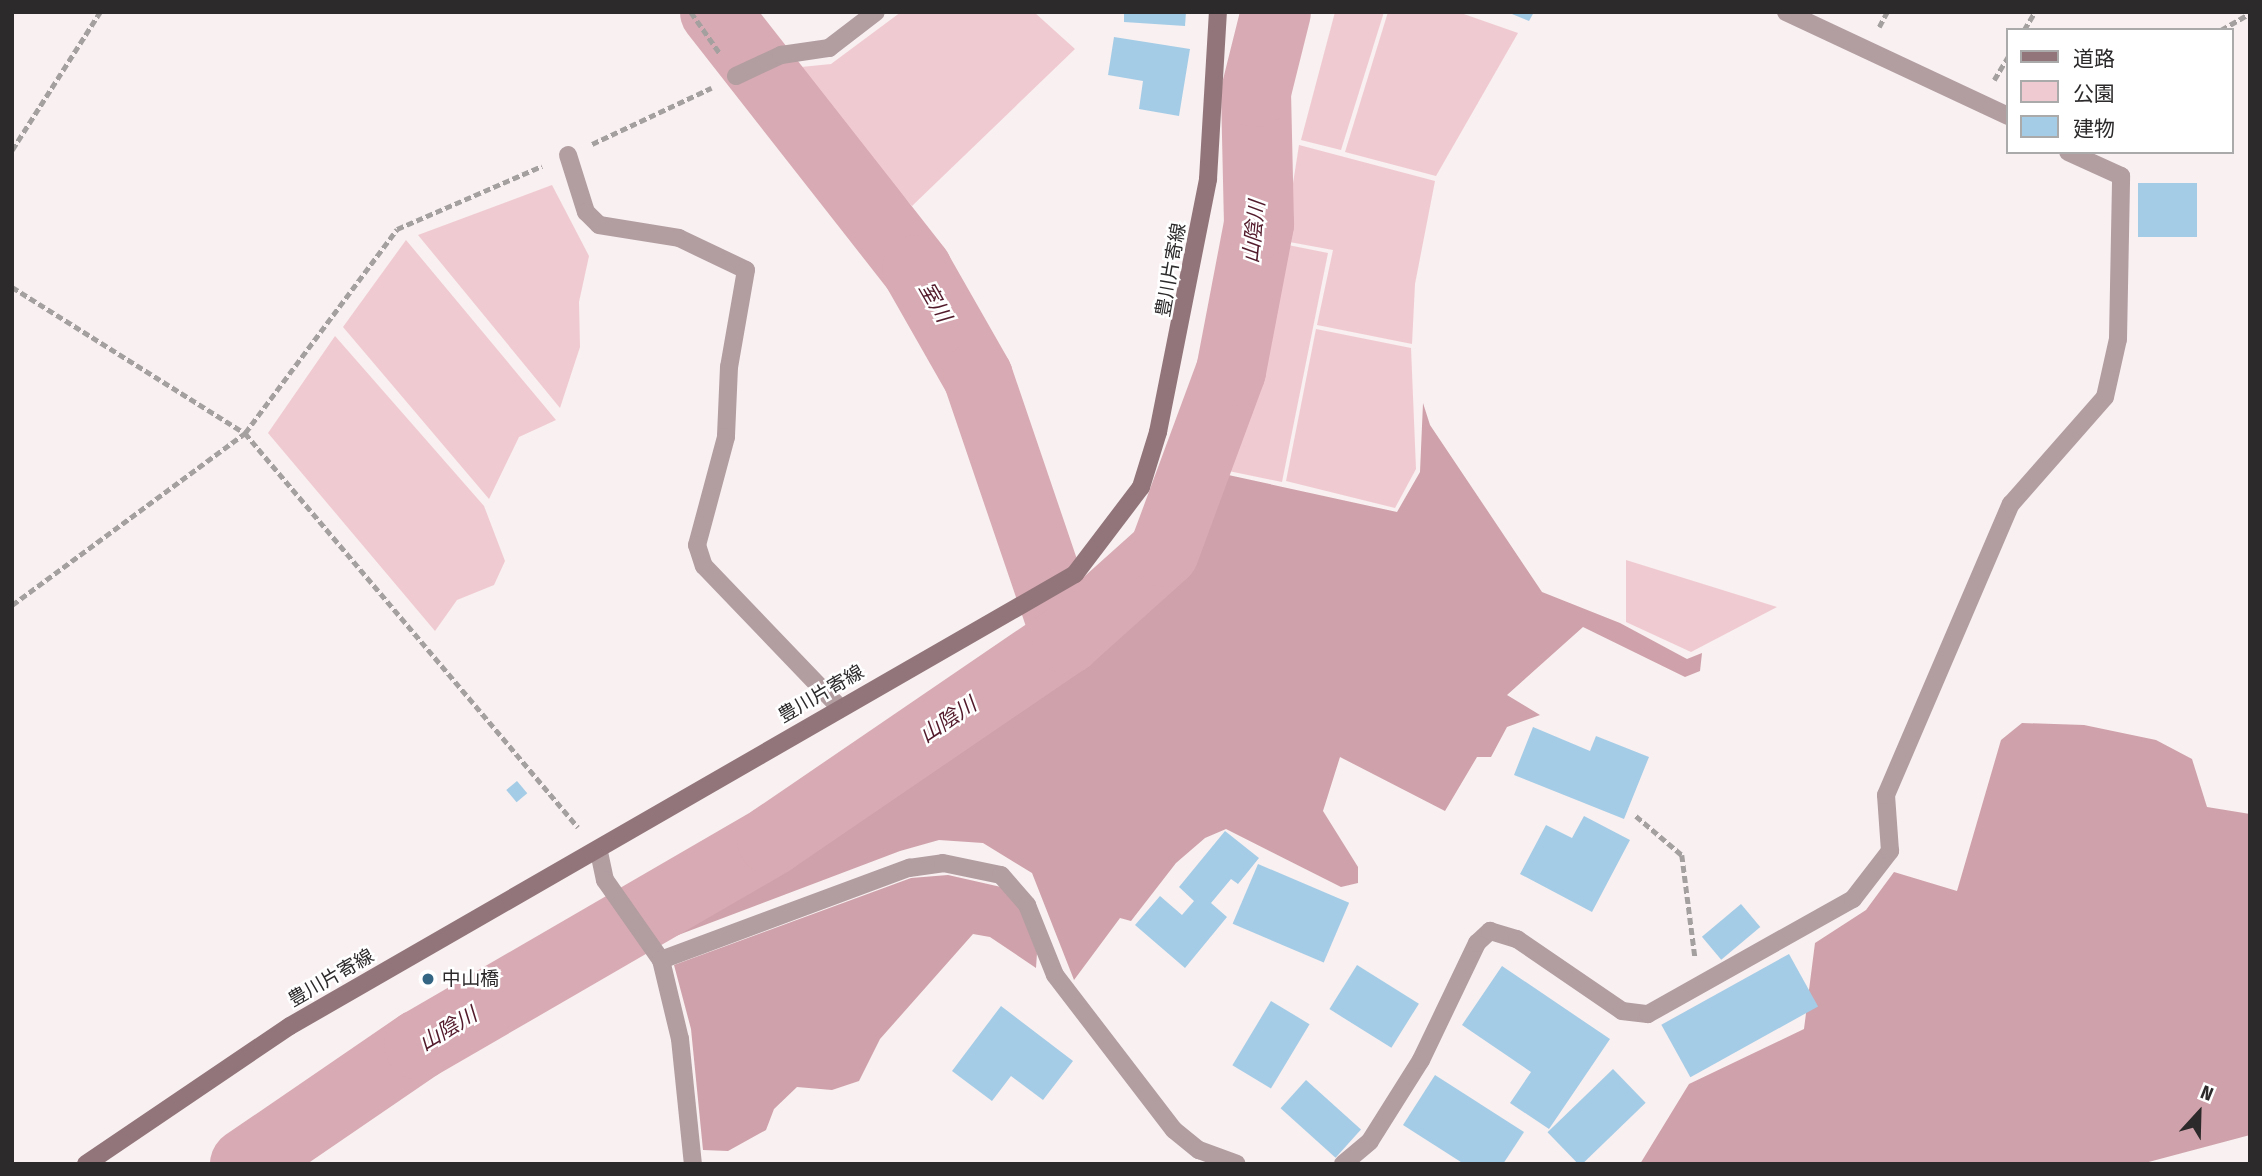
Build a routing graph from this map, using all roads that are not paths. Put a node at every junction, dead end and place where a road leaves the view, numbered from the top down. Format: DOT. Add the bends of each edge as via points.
graph roads {
  1 [pos="876,12"];
  2 [pos="1218,12"];
  3 [pos="1786,12"];
  4 [pos="736,76"];
  5 [pos="2007,116"];
  6 [pos="2072,154"];
  7 [pos="568,155"];
  8 [pos="839,707"];
  9 [pos="599,852"];
  10 [pos="657,954"];
  11 [pos="86,1164"];
  12 [pos="693,1164"];
  13 [pos="1237,1164"];
  14 [pos="1343,1164"];
  1 -- 4 [label="street" via="829,48 781,55"];
  2 -- 8 [label="main road, 豊川片寄線" via="1208,179 1158,432 1141,487 1075,574"];
  3 -- 5 [label="street"];
  6 -- 14 [label="street" via="2121,176 2118,339 2105,397 2011,504 1886,795 1889,851 1853,900 1648,1014 1622,1011 1517,939 1490,931 1477,943 1421,1060 1370,1142"];
  7 -- 8 [label="street" via="586,212 599,225 679,238 746,270 729,366 726,437 697,545 704,566"];
  8 -- 9 [label="main road, 豊川片寄線"];
  9 -- 10 [label="street" via="605,880"];
  9 -- 11 [label="main road, 豊川片寄線" via="290,1026"];
  10 -- 12 [label="street" via="680,1039"];
  10 -- 13 [label="street" via="909,868 943,863 1001,875 1027,905 1055,975 1174,1130 1199,1150"];
}
